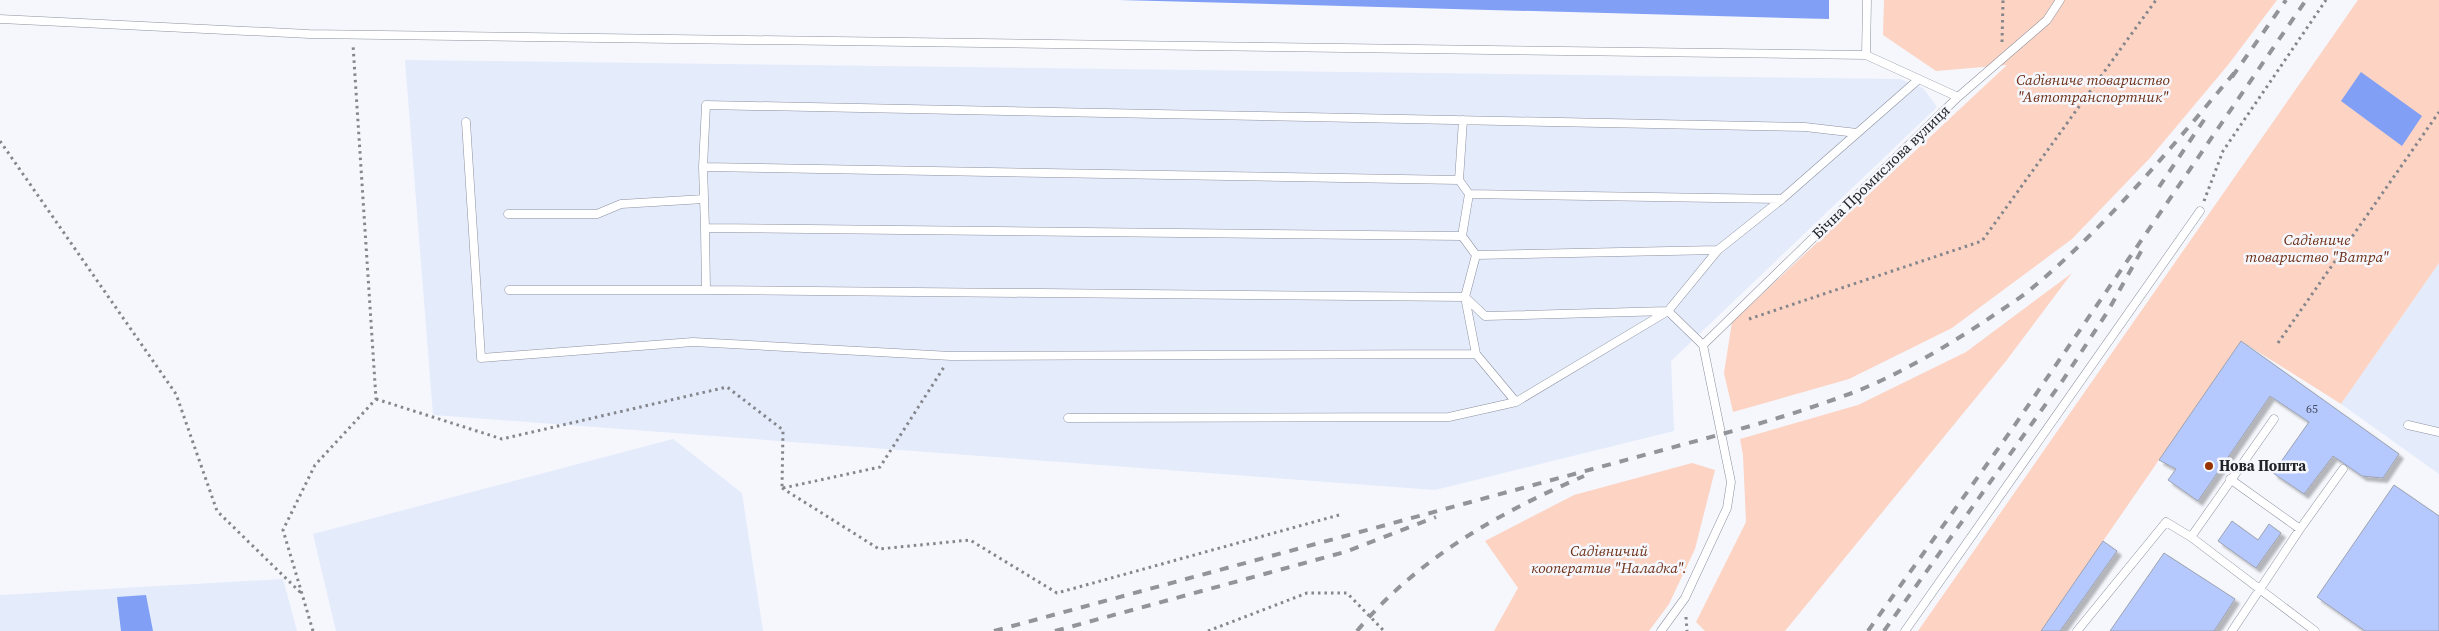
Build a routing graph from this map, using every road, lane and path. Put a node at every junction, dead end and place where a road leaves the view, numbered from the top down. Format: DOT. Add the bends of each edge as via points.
graph roads {
  1 [pos="1867,0"];
  2 [pos="2003,0"];
  3 [pos="2060,0"];
  4 [pos="2156,0"];
  5 [pos="2326,0"];
  6 [pos="0,19"];
  7 [pos="353,34"];
  8 [pos="1866,55"];
  9 [pos="2001,58"];
  10 [pos="1919,79"];
  11 [pos="1958,97"];
  12 [pos="2439,112"];
  13 [pos="1463,120"];
  14 [pos="466,122"];
  15 [pos="1857,133"];
  16 [pos="0,141"];
  17 [pos="704,167"];
  18 [pos="1459,180"];
  19 [pos="1469,194"];
  20 [pos="704,198"];
  21 [pos="1782,198"];
  22 [pos="2200,211"];
  23 [pos="508,214"];
  24 [pos="705,228"];
  25 [pos="1462,236"];
  26 [pos="1718,250"];
  27 [pos="1476,256"];
  28 [pos="509,290"];
  29 [pos="706,290"];
  30 [pos="1465,297"];
  31 [pos="1668,312"];
  32 [pos="1741,324"];
  33 [pos="2278,343"];
  34 [pos="1703,345"];
  35 [pos="1476,354"];
  36 [pos="951,356"];
  37 [pos="376,399"];
  38 [pos="1516,402"];
  39 [pos="1068,418"];
  40 [pos="2274,419"];
  41 [pos="2408,425"];
  42 [pos="2439,432"];
  43 [pos="2344,469"];
  44 [pos="2230,479"];
  45 [pos="782,488"];
  46 [pos="1339,516"];
  47 [pos="2300,529"];
  48 [pos="2191,538"];
  49 [pos="2259,590"];
  50 [pos="303,594"];
  51 [pos="312,631"];
  52 [pos="1208,631"];
  53 [pos="1384,631"];
  54 [pos="1661,631"];
  55 [pos="1905,631"];
  56 [pos="2077,631"];
  57 [pos="2232,631"];
  58 [pos="2315,631"];
  1 -- 8 [label="lane"];
  2 -- 9 [label="path"];
  3 -- 9 [label="lane, Бічна Промислова вулиця" via="2048,20"];
  4 -- 32 [label="path" via="1982,241"];
  5 -- 22 [label="path" via="2223,151"];
  6 -- 7 [label="lane"];
  7 -- 8 [label="lane"];
  7 -- 37 [label="path"];
  8 -- 10 [label="lane"];
  9 -- 11 [label="lane, Бічна Промислова вулиця"];
  10 -- 11 [label="lane"];
  10 -- 15 [label="lane"];
  11 -- 34 [label="lane, Бічна Промислова вулиця"];
  12 -- 33 [label="path"];
  13 -- 15 [label="lane" via="1806,127"];
  13 -- 17 [label="lane" via="706,105"];
  13 -- 18 [label="lane"];
  14 -- 36 [label="lane" via="480,358 693,342"];
  15 -- 21 [label="lane"];
  16 -- 50 [label="path" via="176,394 217,511"];
  17 -- 18 [label="lane"];
  17 -- 20 [label="lane"];
  18 -- 19 [label="lane"];
  19 -- 21 [label="lane"];
  19 -- 25 [label="lane"];
  20 -- 23 [label="lane" via="621,204 597,214"];
  20 -- 24 [label="lane"];
  21 -- 26 [label="lane"];
  22 -- 55 [label="lane"];
  24 -- 25 [label="lane"];
  24 -- 29 [label="lane"];
  25 -- 27 [label="lane"];
  26 -- 27 [label="lane"];
  26 -- 31 [label="lane"];
  27 -- 30 [label="lane"];
  28 -- 29 [label="lane"];
  29 -- 30 [label="lane"];
  30 -- 31 [label="lane" via="1485,316"];
  30 -- 35 [label="lane"];
  31 -- 34 [label="lane"];
  31 -- 38 [label="lane"];
  34 -- 54 [label="lane" via="1731,482 1727,508 1685,598"];
  35 -- 36 [label="lane"];
  35 -- 38 [label="lane"];
  36 -- 45 [label="path" via="880,467"];
  37 -- 45 [label="path" via="502,439 728,388 783,430"];
  37 -- 50 [label="path" via="315,465 283,530"];
  38 -- 39 [label="lane" via="1449,417"];
  40 -- 44 [label="lane"];
  41 -- 42 [label="lane"];
  43 -- 47 [label="lane"];
  44 -- 47 [label="lane"];
  44 -- 48 [label="lane"];
  45 -- 46 [label="path" via="879,549 970,540 1057,593"];
  47 -- 49 [label="lane"];
  48 -- 49 [label="lane"];
  48 -- 56 [label="lane" via="2166,522"];
  49 -- 57 [label="lane"];
  49 -- 58 [label="lane"];
  50 -- 51 [label="path"];
  52 -- 53 [label="path" via="1307,593 1346,593"];
}
